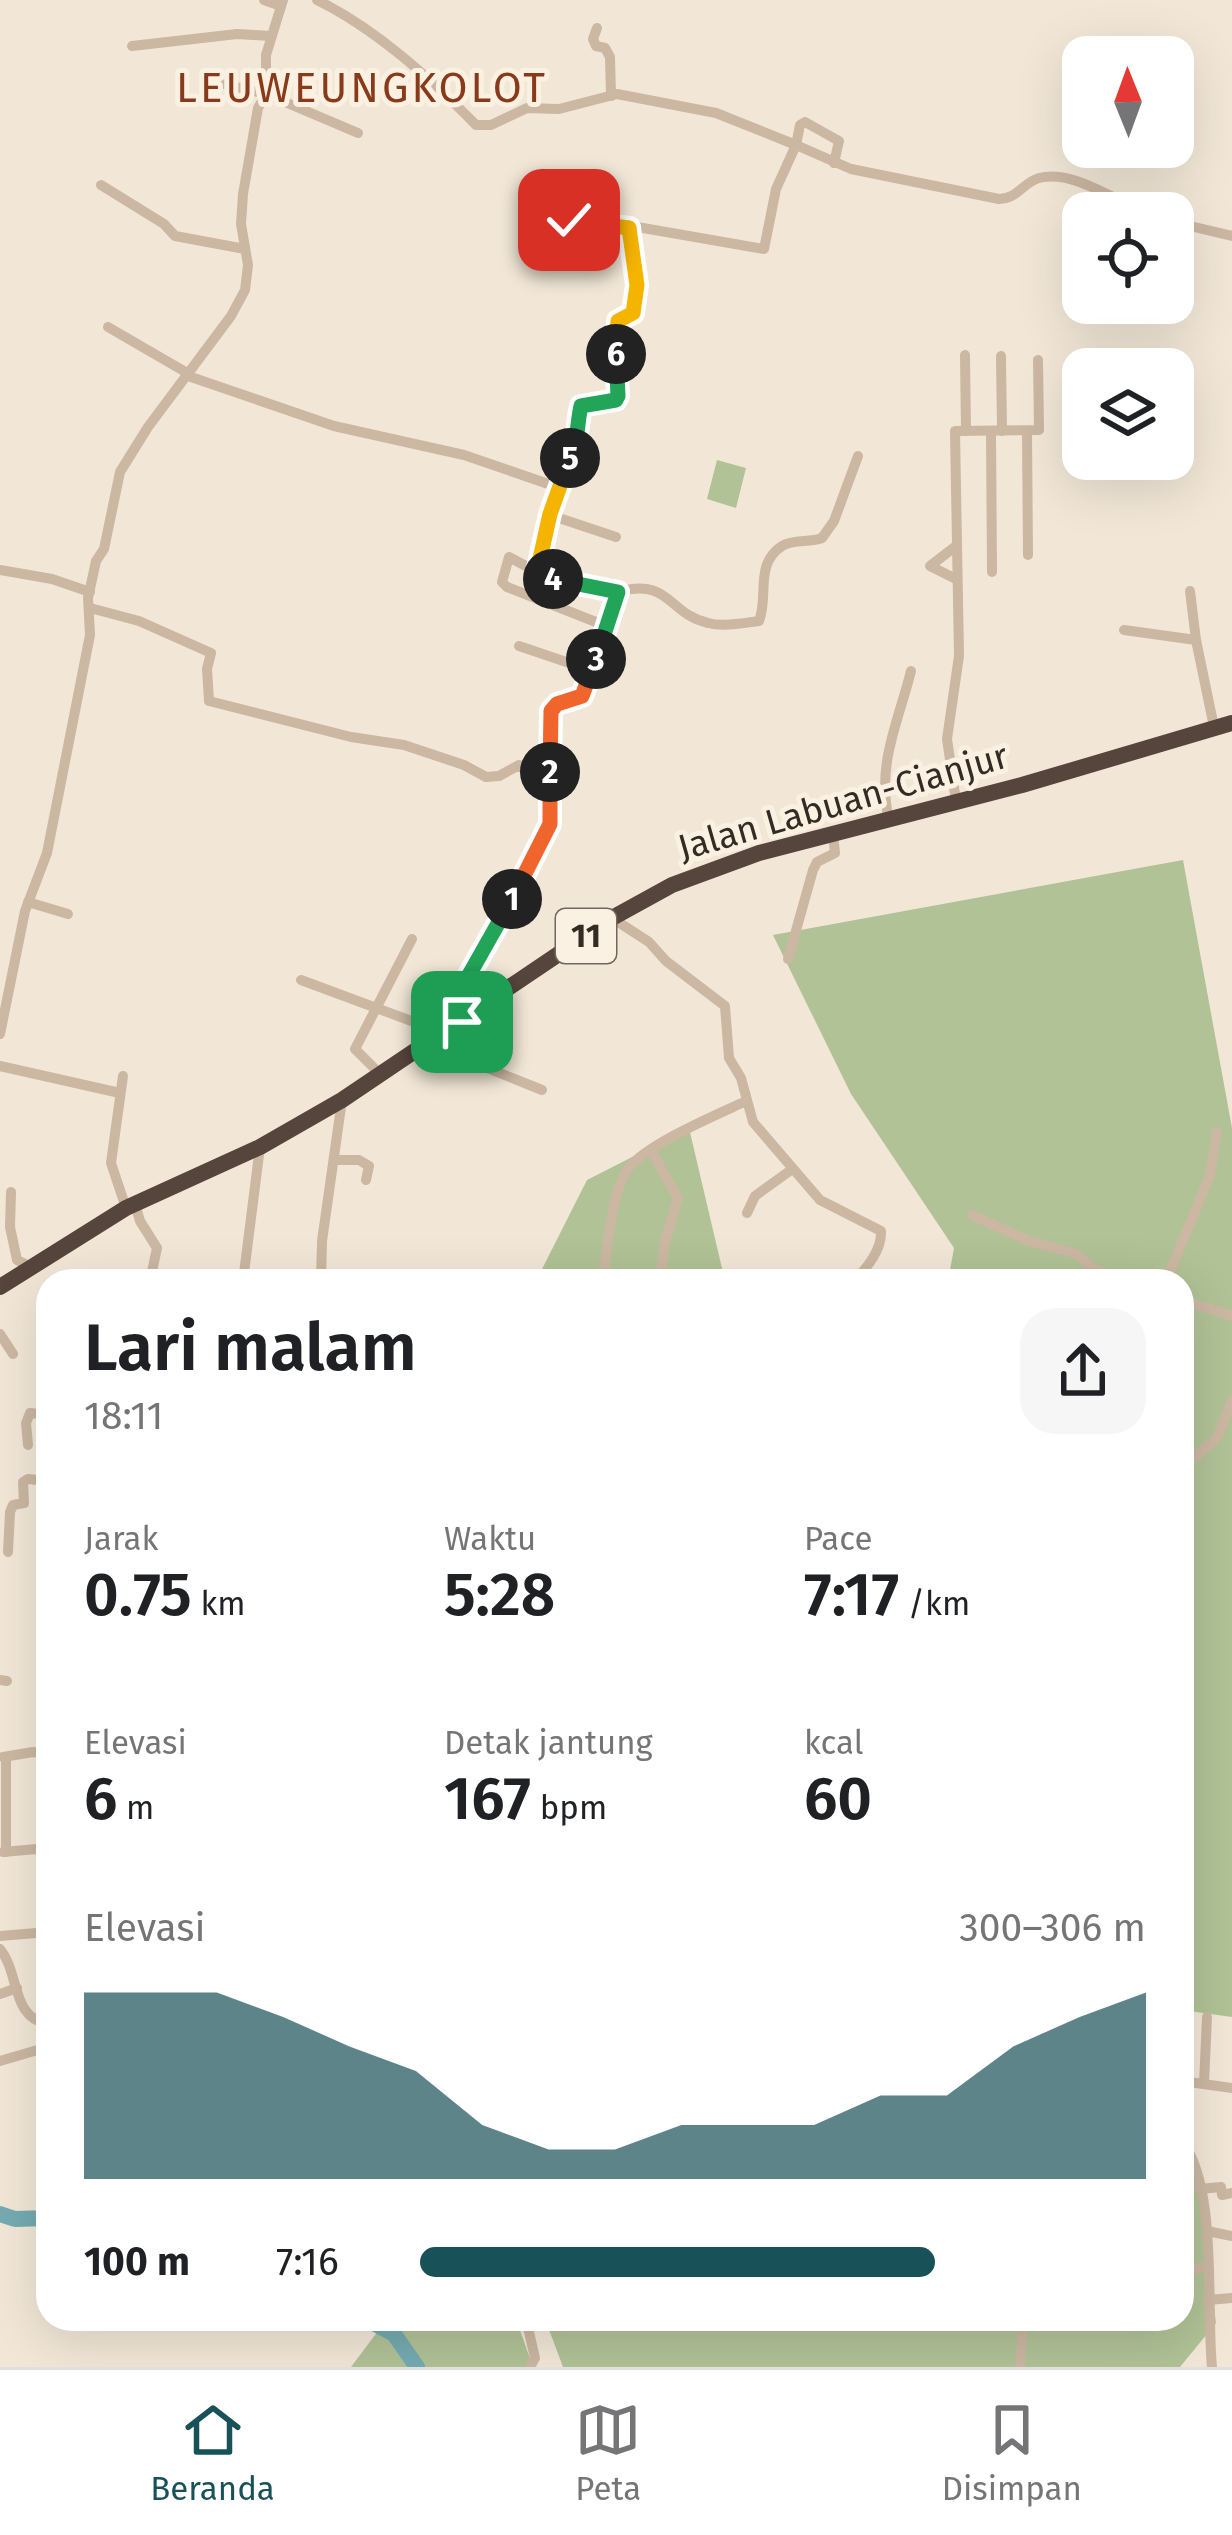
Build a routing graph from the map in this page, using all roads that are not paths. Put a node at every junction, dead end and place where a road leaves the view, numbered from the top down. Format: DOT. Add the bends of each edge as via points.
graph roads {
  1 [pos="264,0"];
  2 [pos="317,0"];
  3 [pos="282,3"];
  4 [pos="597,28"];
  5 [pos="271,36"];
  6 [pos="131,46"];
  7 [pos="208,80"];
  8 [pos="266,94"];
  9 [pos="611,95"];
  10 [pos="358,133"];
  11 [pos="796,145"];
  12 [pos="834,163"];
  13 [pos="101,185"];
  14 [pos="1098,192"];
  15 [pos="541,222"];
  16 [pos="629,226"];
  17 [pos="1194,227"];
  18 [pos="1232,236"];
  19 [pos="245,249"];
  20 [pos="108,327"];
  21 [pos="965,355"];
  22 [pos="1001,356"];
  23 [pos="1038,360"];
  24 [pos="189,375"];
  25 [pos="1027,430"];
  26 [pos="966,431"];
  27 [pos="996,431"];
  28 [pos="858,456"];
  29 [pos="560,488"];
  30 [pos="550,514"];
  31 [pos="616,537"];
  32 [pos="956,546"];
  33 [pos="1028,556"];
  34 [pos="0,570"];
  35 [pos="537,572"];
  36 [pos="992,572"];
  37 [pos="956,579"];
  38 [pos="90,592"];
  39 [pos="618,592"];
  40 [pos="1190,592"];
  41 [pos="90,608"];
  42 [pos="605,626"];
  43 [pos="1124,630"];
  44 [pos="1196,640"];
  45 [pos="519,646"];
  46 [pos="911,670"];
  47 [pos="593,671"];
  48 [pos="1223,725"];
  49 [pos="550,780"];
  50 [pos="956,801"];
  51 [pos="889,820"];
  52 [pos="833,834"];
  53 [pos="28,902"];
  54 [pos="68,914"];
  55 [pos="612,918"];
  56 [pos="412,939"];
  57 [pos="788,959"];
  58 [pos="301,980"];
  59 [pos="374,1007"];
  60 [pos="462,1022"];
  61 [pos="444,1033"];
  62 [pos="0,1034"];
  63 [pos="428,1044"];
  64 [pos="0,1066"];
  65 [pos="381,1075"];
  66 [pos="123,1076"];
  67 [pos="542,1090"];
  68 [pos="120,1094"];
  69 [pos="342,1100"];
  70 [pos="744,1102"];
  71 [pos="1217,1132"];
  72 [pos="260,1147"];
  73 [pos="651,1151"];
  74 [pos="334,1160"];
  75 [pos="791,1170"];
  76 [pos="366,1180"];
  77 [pos="11,1192"];
  78 [pos="134,1211"];
  79 [pos="747,1213"];
  80 [pos="972,1215"];
  81 [pos="29,1266"];
  82 [pos="1092,1268"];
  83 [pos="153,1269"];
  84 [pos="245,1269"];
  85 [pos="321,1269"];
  86 [pos="605,1269"];
  87 [pos="662,1269"];
  88 [pos="864,1269"];
  89 [pos="1171,1269"];
  90 [pos="0,1287"];
  91 [pos="1194,1304"];
  92 [pos="1232,1316"];
  93 [pos="0,1334"];
  94 [pos="14,1354"];
  95 [pos="1232,1400"];
  96 [pos="36,1414"];
  97 [pos="28,1445"];
  98 [pos="1194,1458"];
  99 [pos="36,1479"];
  100 [pos="8,1552"];
  101 [pos="36,1752"];
  102 [pos="3,1757"];
  103 [pos="36,1849"];
  104 [pos="3,1852"];
  105 [pos="36,1934"];
  106 [pos="0,1936"];
  107 [pos="0,1949"];
  108 [pos="17,1988"];
  109 [pos="0,1994"];
  110 [pos="1207,2017"];
  111 [pos="36,2021"];
  112 [pos="36,2050"];
  113 [pos="0,2061"];
  114 [pos="1194,2083"];
  115 [pos="1204,2084"];
  116 [pos="1232,2087"];
  117 [pos="1194,2168"];
  118 [pos="1199,2189"];
  119 [pos="1232,2193"];
  120 [pos="1207,2230"];
  121 [pos="1232,2236"];
  122 [pos="1207,2267"];
  123 [pos="1194,2269"];
  124 [pos="1232,2298"];
  125 [pos="1208,2300"];
  126 [pos="529,2331"];
  127 [pos="1022,2331"];
  128 [pos="530,2367"];
  129 [pos="1020,2367"];
  130 [pos="1212,2367"];
  1 -- 3 [label="street"];
  2 -- 9 [label="street" via="374,35 476,125"];
  3 -- 5 [label="street"];
  4 -- 9 [label="street" via="596,46 610,57"];
  5 -- 6 [label="street"];
  5 -- 8 [label="street"];
  7 -- 8 [label="street"];
  8 -- 10 [label="street"];
  8 -- 19 [label="street" via="243,194"];
  9 -- 11 [label="street" via="716,113"];
  11 -- 12 [label="street"];
  11 -- 12 [label="street" via="806,122 839,141"];
  11 -- 16 [label="street" via="774,195 764,249"];
  12 -- 14 [label="street" via="999,200 1038,178 1065,178"];
  13 -- 19 [label="street" via="175,236"];
  15 -- 16 [label="street"];
  16 -- 29 [label="street" via="637,285 633,313 618,321 618,396 581,406"];
  17 -- 18 [label="street"];
  19 -- 24 [label="street" via="245,290"];
  20 -- 24 [label="street"];
  21 -- 26 [label="street"];
  22 -- 27 [label="street"];
  23 -- 25 [label="street" via="1039,430"];
  24 -- 29 [label="street" via="334,426 464,455"];
  24 -- 38 [label="street" via="120,472"];
  25 -- 27 [label="street"];
  25 -- 33 [label="street"];
  26 -- 27 [label="street"];
  26 -- 32 [label="street" via="955,431"];
  27 -- 36 [label="street"];
  28 -- 39 [label="street" via="830,529 771,557 759,621 710,624 658,590"];
  29 -- 30 [label="street"];
  30 -- 31 [label="street"];
  30 -- 35 [label="street"];
  32 -- 37 [label="street"];
  32 -- 37 [label="street" via="930,566"];
  34 -- 38 [label="street"];
  35 -- 39 [label="street"];
  35 -- 42 [label="street" via="509,557 502,582"];
  37 -- 50 [label="street" via="959,656 946,739"];
  38 -- 41 [label="street"];
  39 -- 42 [label="street"];
  40 -- 44 [label="street"];
  41 -- 49 [label="street" via="211,653 209,700 404,746 486,777 519,765"];
  41 -- 53 [label="street" via="47,853"];
  42 -- 47 [label="street"];
  43 -- 44 [label="street"];
  44 -- 48 [label="street"];
  45 -- 47 [label="street"];
  46 -- 51 [label="street" via="886,755"];
  47 -- 49 [label="street" via="580,698 551,711"];
  48 -- 50 [label="highway, Jalan Labuan-Cianjur / 11"];
  49 -- 60 [label="street" via="542,844 460,991"];
  50 -- 51 [label="highway, Jalan Labuan-Cianjur / 11"];
  51 -- 52 [label="highway, Jalan Labuan-Cianjur / 11"];
  52 -- 55 [label="highway, Jalan Labuan-Cianjur / 11" via="713,868"];
  52 -- 57 [label="street" via="835,853 813,870"];
  53 -- 54 [label="street"];
  53 -- 62 [label="street"];
  55 -- 60 [label="highway, Jalan Labuan-Cianjur / 11"];
  55 -- 70 [label="street" via="725,1006 728,1058"];
  56 -- 59 [label="street"];
  58 -- 59 [label="street"];
  59 -- 61 [label="street"];
  59 -- 65 [label="street" via="355,1050"];
  60 -- 61 [label="highway, Jalan Labuan-Cianjur / 11"];
  61 -- 63 [label="highway, Jalan Labuan-Cianjur / 11"];
  63 -- 65 [label="highway, Jalan Labuan-Cianjur / 11"];
  63 -- 67 [label="street"];
  64 -- 68 [label="street"];
  65 -- 69 [label="highway, Jalan Labuan-Cianjur / 11"];
  66 -- 68 [label="street"];
  68 -- 78 [label="street" via="111,1163"];
  69 -- 72 [label="highway, Jalan Labuan-Cianjur / 11"];
  69 -- 74 [label="street"];
  70 -- 73 [label="street"];
  70 -- 75 [label="street"];
  71 -- 89 [label="street" via="1210,1174"];
  72 -- 78 [label="highway, Jalan Labuan-Cianjur / 11"];
  72 -- 84 [label="street"];
  73 -- 86 [label="street" via="624,1174"];
  73 -- 87 [label="street" via="678,1198"];
  74 -- 76 [label="street" via="369,1166"];
  74 -- 85 [label="street"];
  75 -- 79 [label="street" via="755,1196"];
  75 -- 88 [label="street" via="828,1206 880,1231"];
  77 -- 81 [label="street" via="13,1250"];
  78 -- 81 [label="highway, Jalan Labuan-Cianjur / 11"];
  78 -- 83 [label="street" via="157,1248"];
  80 -- 82 [label="street" via="1077,1254"];
  81 -- 90 [label="highway, Jalan Labuan-Cianjur / 11"];
  91 -- 92 [label="street"];
  93 -- 94 [label="street"];
  95 -- 98 [label="street" via="1217,1438"];
  96 -- 97 [label="street" via="26,1423"];
  99 -- 100 [label="street" via="23,1482 24,1503 10,1511"];
  101 -- 102 [label="street"];
  102 -- 104 [label="street"];
  103 -- 104 [label="street"];
  105 -- 106 [label="street"];
  107 -- 108 [label="street"];
  108 -- 109 [label="street"];
  108 -- 111 [label="street" via="23,2011"];
  110 -- 115 [label="street"];
  112 -- 113 [label="street"];
  114 -- 115 [label="street"];
  115 -- 116 [label="street"];
  117 -- 118 [label="street"];
  118 -- 119 [label="street"];
  118 -- 120 [label="street"];
  120 -- 121 [label="street"];
  120 -- 122 [label="street"];
  122 -- 123 [label="street"];
  122 -- 125 [label="street"];
  124 -- 125 [label="street"];
  125 -- 130 [label="street"];
  126 -- 128 [label="street" via="536,2358"];
  127 -- 129 [label="street"];
}
